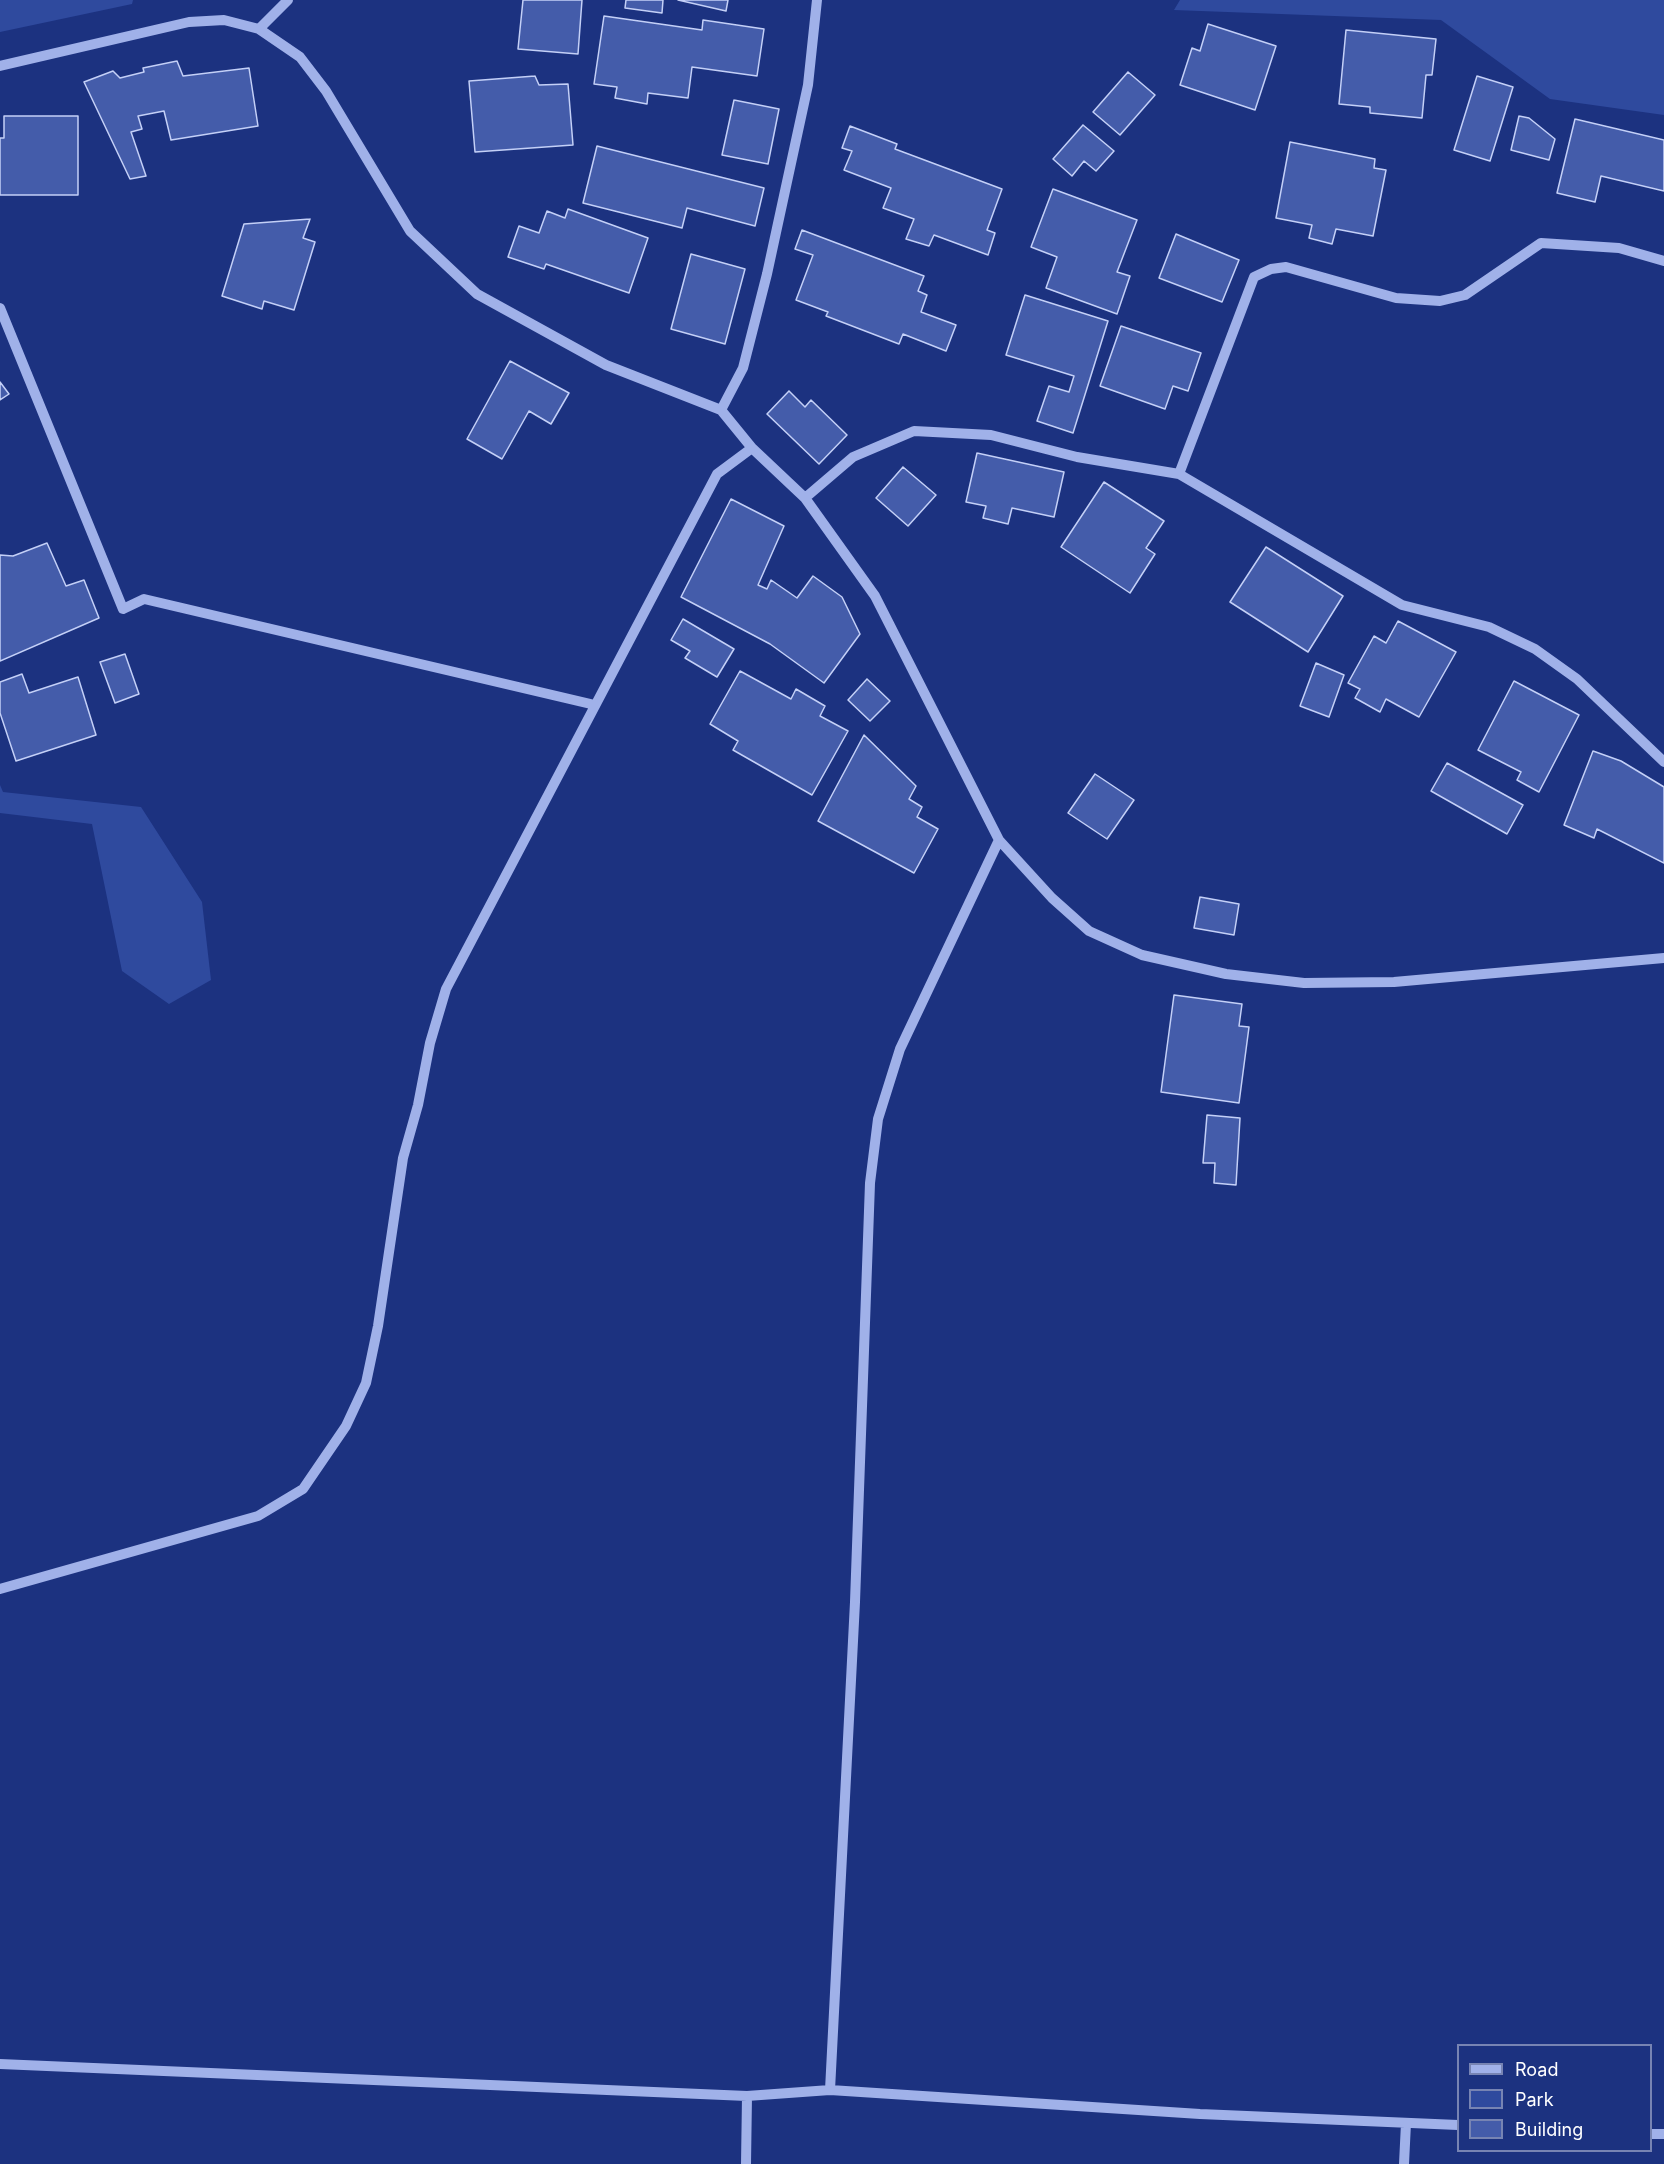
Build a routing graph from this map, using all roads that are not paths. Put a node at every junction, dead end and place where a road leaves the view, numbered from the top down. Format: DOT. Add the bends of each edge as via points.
graph roads {
  1 [pos="288,0"];
  2 [pos="818,0"];
  3 [pos="259,29"];
  4 [pos="0,66"];
  5 [pos="1664,261"];
  6 [pos="0,308"];
  7 [pos="721,410"];
  8 [pos="752,448"];
  9 [pos="1179,474"];
  10 [pos="805,498"];
  11 [pos="595,705"];
  12 [pos="1664,762"];
  13 [pos="999,840"];
  14 [pos="1664,958"];
  15 [pos="0,1589"];
  16 [pos="0,2064"];
  17 [pos="830,2090"];
  18 [pos="747,2096"];
  19 [pos="1406,2123"];
  20 [pos="1457,2125"];
  21 [pos="746,2164"];
  22 [pos="1404,2164"];
  1 -- 3 [label="street"];
  2 -- 7 [label="street" via="808,85 767,274 743,368"];
  3 -- 4 [label="street" via="224,20 189,22"];
  3 -- 7 [label="street" via="300,57 326,92 410,231 477,294 606,365"];
  5 -- 9 [label="street" via="1619,248 1541,243 1465,295 1440,301 1396,298 1286,267 1254,277"];
  6 -- 11 [label="street" via="123,609 144,599"];
  7 -- 8 [label="street"];
  8 -- 10 [label="street"];
  8 -- 11 [label="street" via="717,474"];
  9 -- 10 [label="street" via="1077,457 991,435 914,430 853,457"];
  9 -- 12 [label="street" via="1402,605 1489,627 1535,649 1577,678"];
  10 -- 13 [label="street" via="875,596"];
  11 -- 15 [label="street" via="446,989 403,1158 366,1383 346,1426 303,1489 258,1516"];
  13 -- 14 [label="street" via="1052,898 1089,931 1142,955 1226,974 1304,983 1394,982"];
  13 -- 17 [label="street" via="900,1049 878,1119 870,1184 855,1602"];
  16 -- 18 [label="street"];
  17 -- 18 [label="street"];
  17 -- 19 [label="street"];
  18 -- 21 [label="street"];
  19 -- 20 [label="street"];
  19 -- 22 [label="street"];
}
